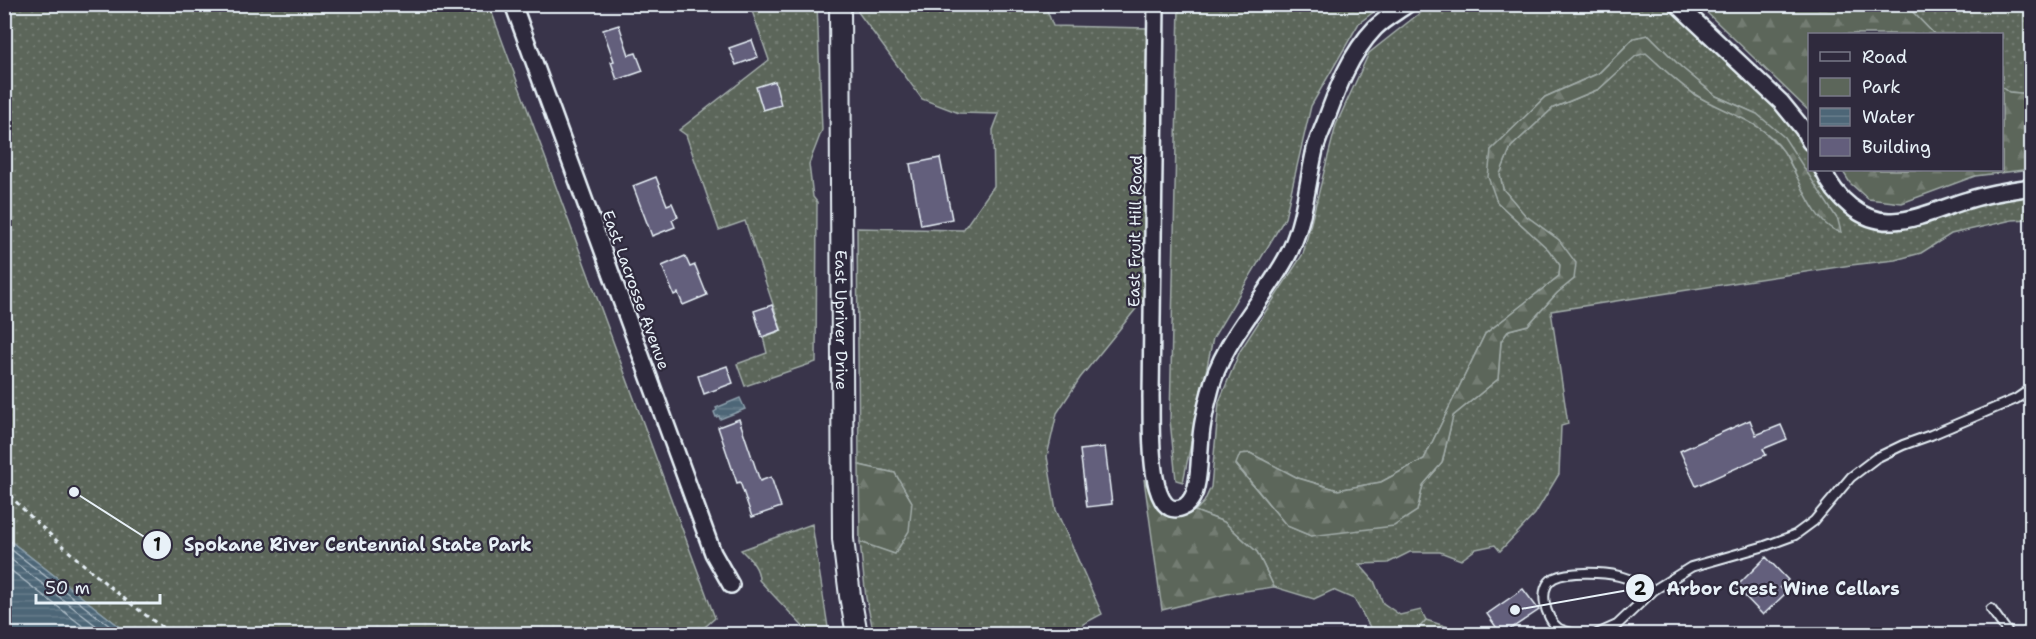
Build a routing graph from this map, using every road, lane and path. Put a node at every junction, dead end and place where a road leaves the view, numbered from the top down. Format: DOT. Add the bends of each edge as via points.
graph roads {
  1 [pos="513,4"];
  2 [pos="840,4"];
  3 [pos="1156,4"];
  4 [pos="1408,4"];
  5 [pos="1677,4"];
  6 [pos="1808,140"];
  7 [pos="1824,171"];
  8 [pos="2031,187"];
  9 [pos="2031,387"];
  10 [pos="4,488"];
  11 [pos="731,585"];
  12 [pos="1654,590"];
  13 [pos="1991,609"];
  14 [pos="172,634"];
  15 [pos="857,634"];
  16 [pos="1575,634"];
  17 [pos="1597,634"];
  18 [pos="2009,634"];
  1 -- 11 [label="street, East Lacrosse Avenue" via="713,553"];
  2 -- 15 [label="street, East Upriver Drive" via="843,539"];
  3 -- 4 [label="street, East Fruit Hill Road" via="1153,457 1159,496 1173,508 1191,501 1196,488 1210,389 1225,354 1291,248 1314,150 1341,79 1359,46 1377,26"];
  5 -- 6 [label="street" via="1780,102"];
  7 -- 8 [label="street" via="1839,197 1853,209 1875,220 1893,222 1994,192"];
  9 -- 12 [label="lane" via="2016,399 1876,458 1851,477 1814,521 1795,535 1691,567"];
  10 -- 14 [label="path" via="92,572"];
  12 -- 16 [label="lane" via="1616,575 1579,573 1554,578 1545,589 1548,615 1559,628"];
  12 -- 17 [label="lane" via="1617,625"];
  13 -- 18 [label="lane"];
}
